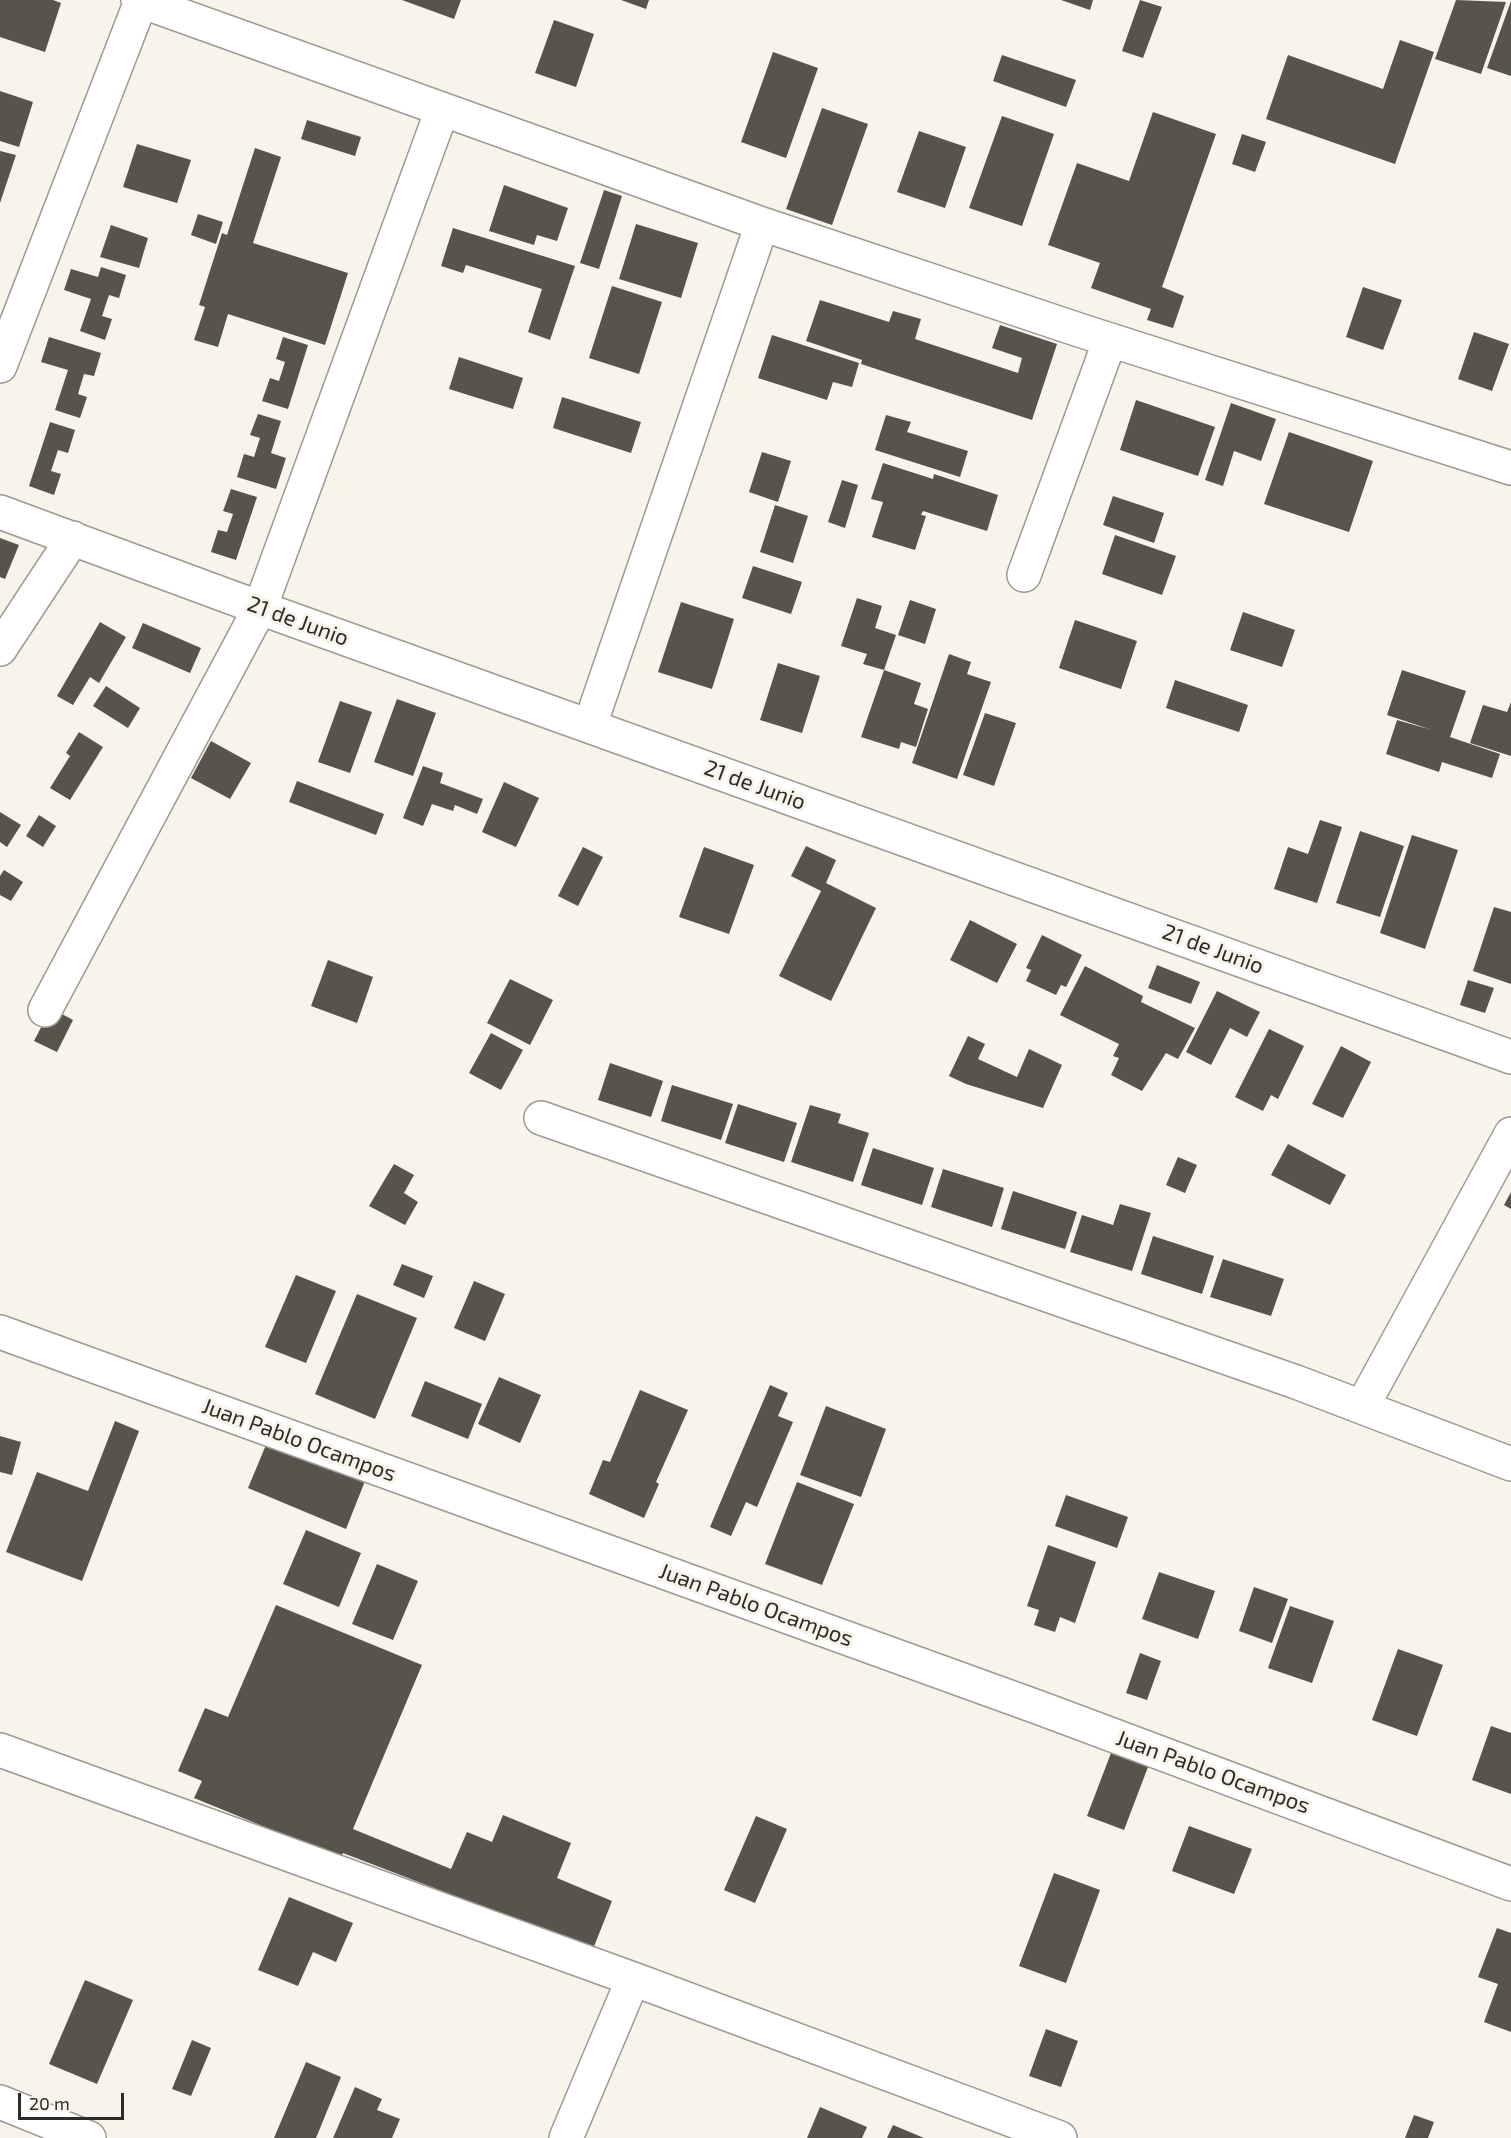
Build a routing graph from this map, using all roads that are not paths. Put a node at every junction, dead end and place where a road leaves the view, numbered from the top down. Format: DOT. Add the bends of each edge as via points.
graph roads {
  1 [pos="139,0"];
  2 [pos="174,6"];
  3 [pos="442,110"];
  4 [pos="762,224"];
  5 [pos="1110,339"];
  6 [pos="0,366"];
  7 [pos="1511,468"];
  8 [pos="0,512"];
  9 [pos="74,538"];
  10 [pos="1024,575"];
  11 [pos="260,608"];
  12 [pos="0,650"];
  13 [pos="590,725"];
  14 [pos="45,1010"];
  15 [pos="1511,1057"];
  16 [pos="541,1118"];
  17 [pos="1511,1134"];
  18 [pos="0,1332"];
  19 [pos="1362,1407"];
  20 [pos="1511,1464"];
  21 [pos="0,1750"];
  22 [pos="1511,1884"];
  23 [pos="633,1979"];
  24 [pos="0,2102"];
  25 [pos="89,2138"];
  26 [pos="566,2138"];
  27 [pos="1060,2138"];
  1 -- 2 [label="street"];
  1 -- 6 [label="street"];
  2 -- 3 [label="street"];
  3 -- 4 [label="street"];
  3 -- 11 [label="street"];
  4 -- 5 [label="street"];
  4 -- 13 [label="street"];
  5 -- 7 [label="street"];
  5 -- 10 [label="street"];
  8 -- 9 [label="street, 21 de Junio"];
  9 -- 11 [label="street, 21 de Junio"];
  9 -- 12 [label="street"];
  11 -- 13 [label="street, 21 de Junio"];
  11 -- 14 [label="street"];
  13 -- 15 [label="street, 21 de Junio"];
  16 -- 19 [label="street"];
  17 -- 19 [label="street"];
  18 -- 22 [label="street, Juan Pablo Ocampos" via="1040,1708"];
  19 -- 20 [label="street"];
  21 -- 23 [label="street"];
  23 -- 26 [label="street"];
  23 -- 27 [label="street"];
  24 -- 25 [label="street"];
}
